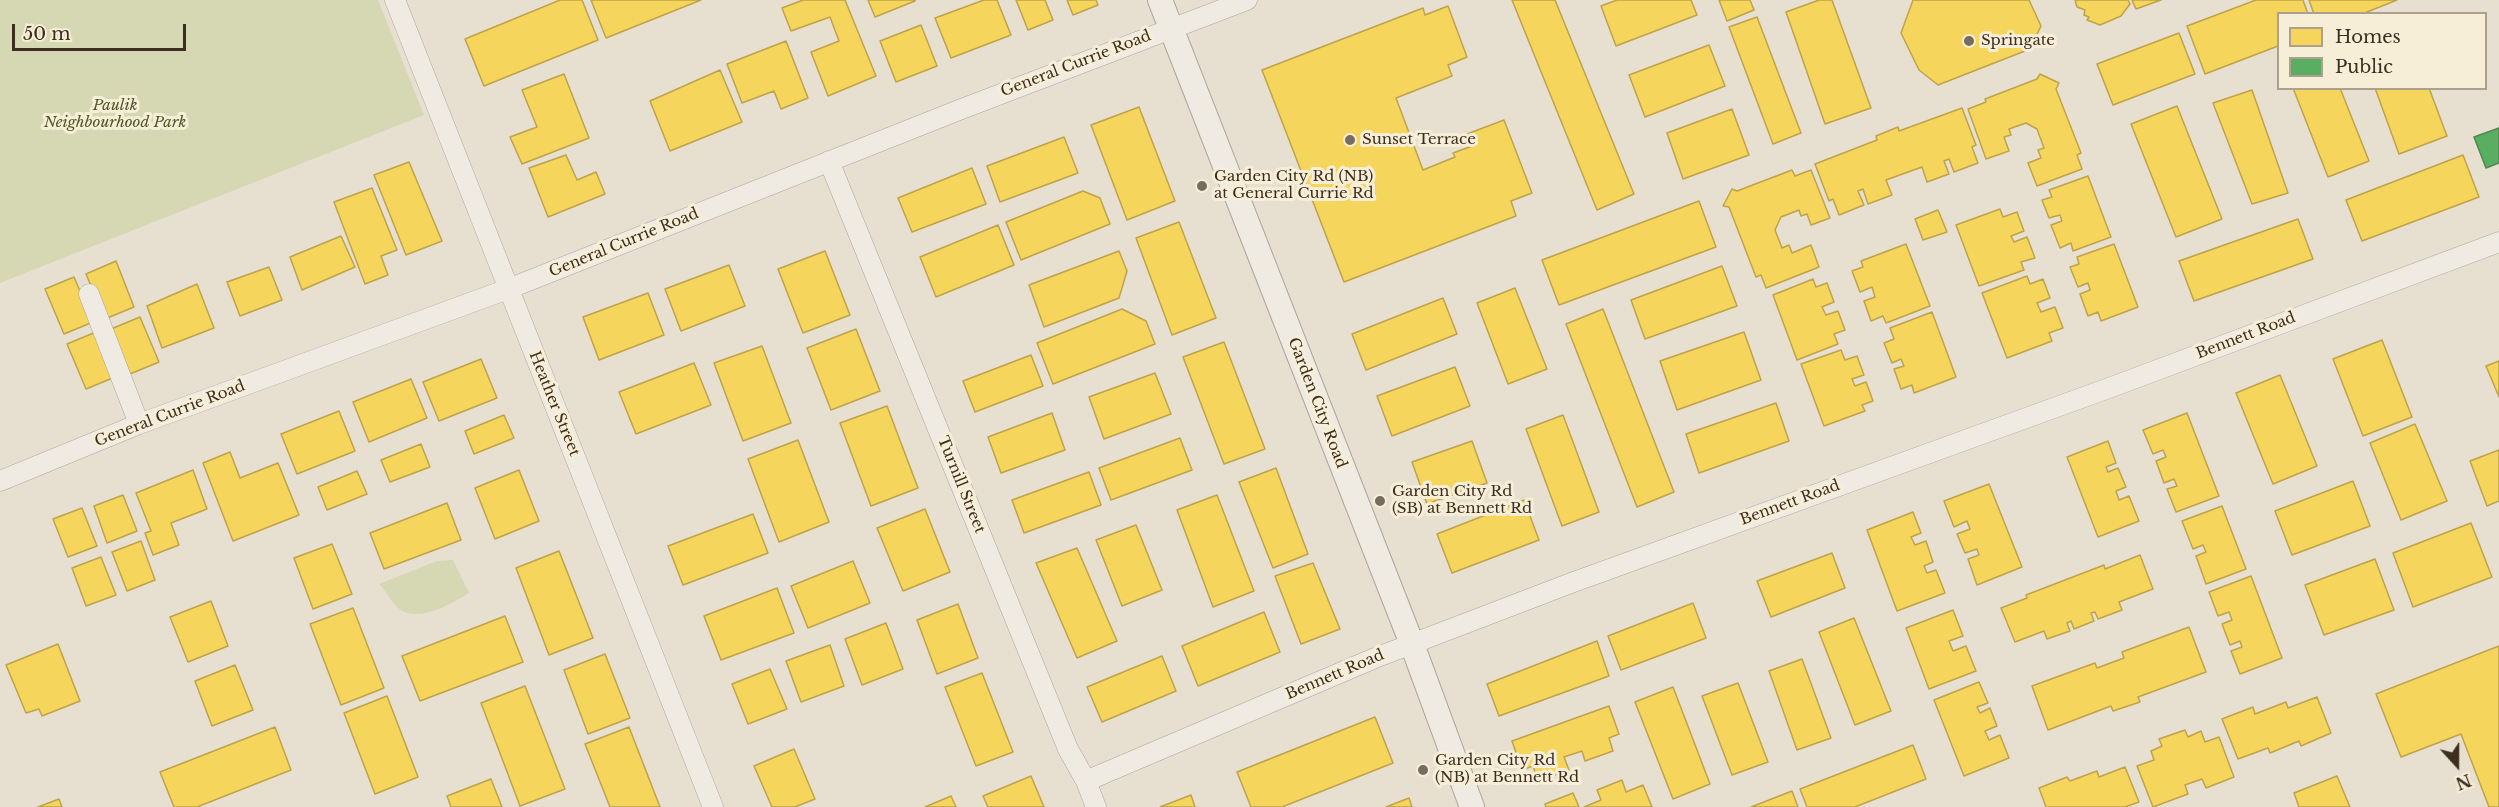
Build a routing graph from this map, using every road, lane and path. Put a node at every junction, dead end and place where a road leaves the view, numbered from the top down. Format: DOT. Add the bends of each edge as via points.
graph roads {
  1 [pos="395,0"];
  2 [pos="1160,0"];
  3 [pos="1247,0"];
  4 [pos="1171,28"];
  5 [pos="829,161"];
  6 [pos="2499,242"];
  7 [pos="508,289"];
  8 [pos="88,294"];
  9 [pos="139,424"];
  10 [pos="0,481"];
  11 [pos="1412,644"];
  12 [pos="1086,781"];
  13 [pos="713,807"];
  14 [pos="1096,807"];
  15 [pos="1472,807"];
  1 -- 7 [label="street, Heather Street"];
  2 -- 4 [label="street, Garden City Road"];
  3 -- 4 [label="street, General Currie Road"];
  4 -- 5 [label="street, General Currie Road"];
  4 -- 11 [label="street, Garden City Road"];
  5 -- 7 [label="street, General Currie Road"];
  5 -- 12 [label="street, Turnill Street" via="1068,749"];
  6 -- 11 [label="street, Bennett Road"];
  7 -- 9 [label="street, General Currie Road"];
  7 -- 13 [label="street, Heather Street"];
  8 -- 9 [label="street"];
  9 -- 10 [label="street, General Currie Road"];
  11 -- 12 [label="street, Bennett Road"];
  11 -- 15 [label="street, Garden City Road"];
  12 -- 14 [label="street, Turnill Street"];
}
